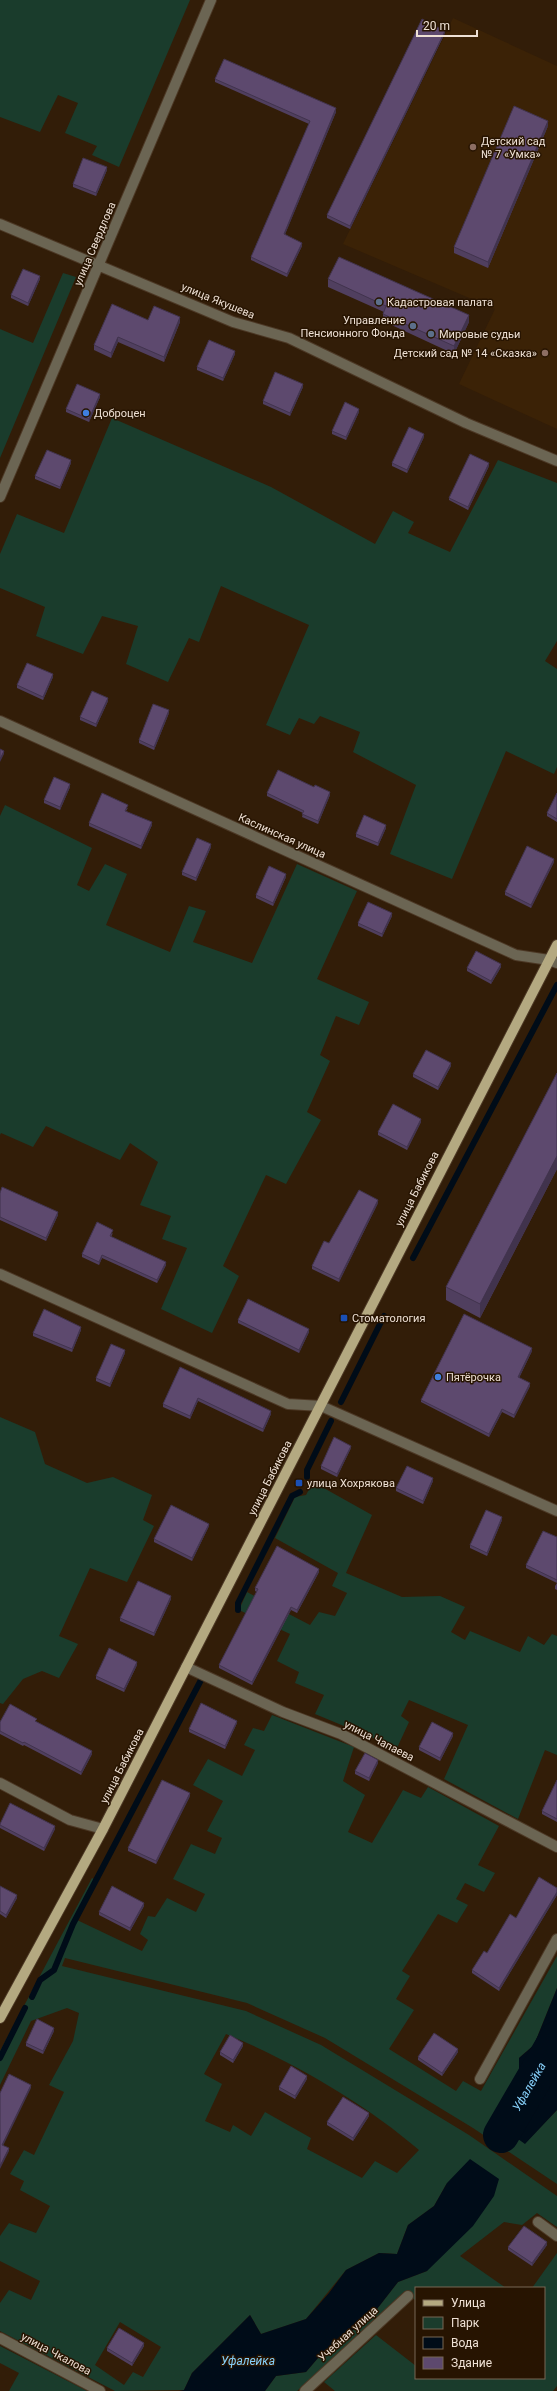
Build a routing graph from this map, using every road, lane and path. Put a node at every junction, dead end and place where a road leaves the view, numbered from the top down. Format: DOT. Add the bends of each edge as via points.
graph roads {
  1 [pos="211,0"];
  2 [pos="0,224"];
  3 [pos="99,264"];
  4 [pos="557,461"];
  5 [pos="0,497"];
  6 [pos="0,721"];
  7 [pos="557,945"];
  8 [pos="553,961"];
  9 [pos="0,1274"];
  10 [pos="321,1406"];
  11 [pos="557,1511"];
  12 [pos="186,1667"];
  13 [pos="0,1783"];
  14 [pos="103,1829"];
  15 [pos="557,1847"];
  16 [pos="557,1939"];
  17 [pos="0,2018"];
  18 [pos="480,2079"];
  19 [pos="538,2222"];
  20 [pos="557,2236"];
  21 [pos="408,2296"];
  22 [pos="0,2338"];
  23 [pos="100,2391"];
  24 [pos="305,2391"];
  1 -- 3 [label="street, улица Свердлова"];
  2 -- 3 [label="street, улица Якушева"];
  3 -- 4 [label="street, улица Якушева" via="233,322 289,338 466,423"];
  3 -- 5 [label="street, улица Свердлова"];
  6 -- 8 [label="street, Каслинская улица" via="516,955"];
  7 -- 8 [label="main road, улица Бабикова"];
  8 -- 10 [label="main road, улица Бабикова"];
  9 -- 10 [label="street" via="288,1404"];
  10 -- 11 [label="street"];
  10 -- 12 [label="main road, улица Бабикова"];
  12 -- 14 [label="main road, улица Бабикова"];
  12 -- 15 [label="street, улица Чапаева" via="283,1712 342,1734"];
  13 -- 14 [label="street" via="70,1820"];
  14 -- 17 [label="main road, улица Бабикова"];
  16 -- 18 [label="street"];
  19 -- 20 [label="street"];
  21 -- 24 [label="street, Учебная улица"];
  22 -- 23 [label="street, улица Чкалова"];
}
